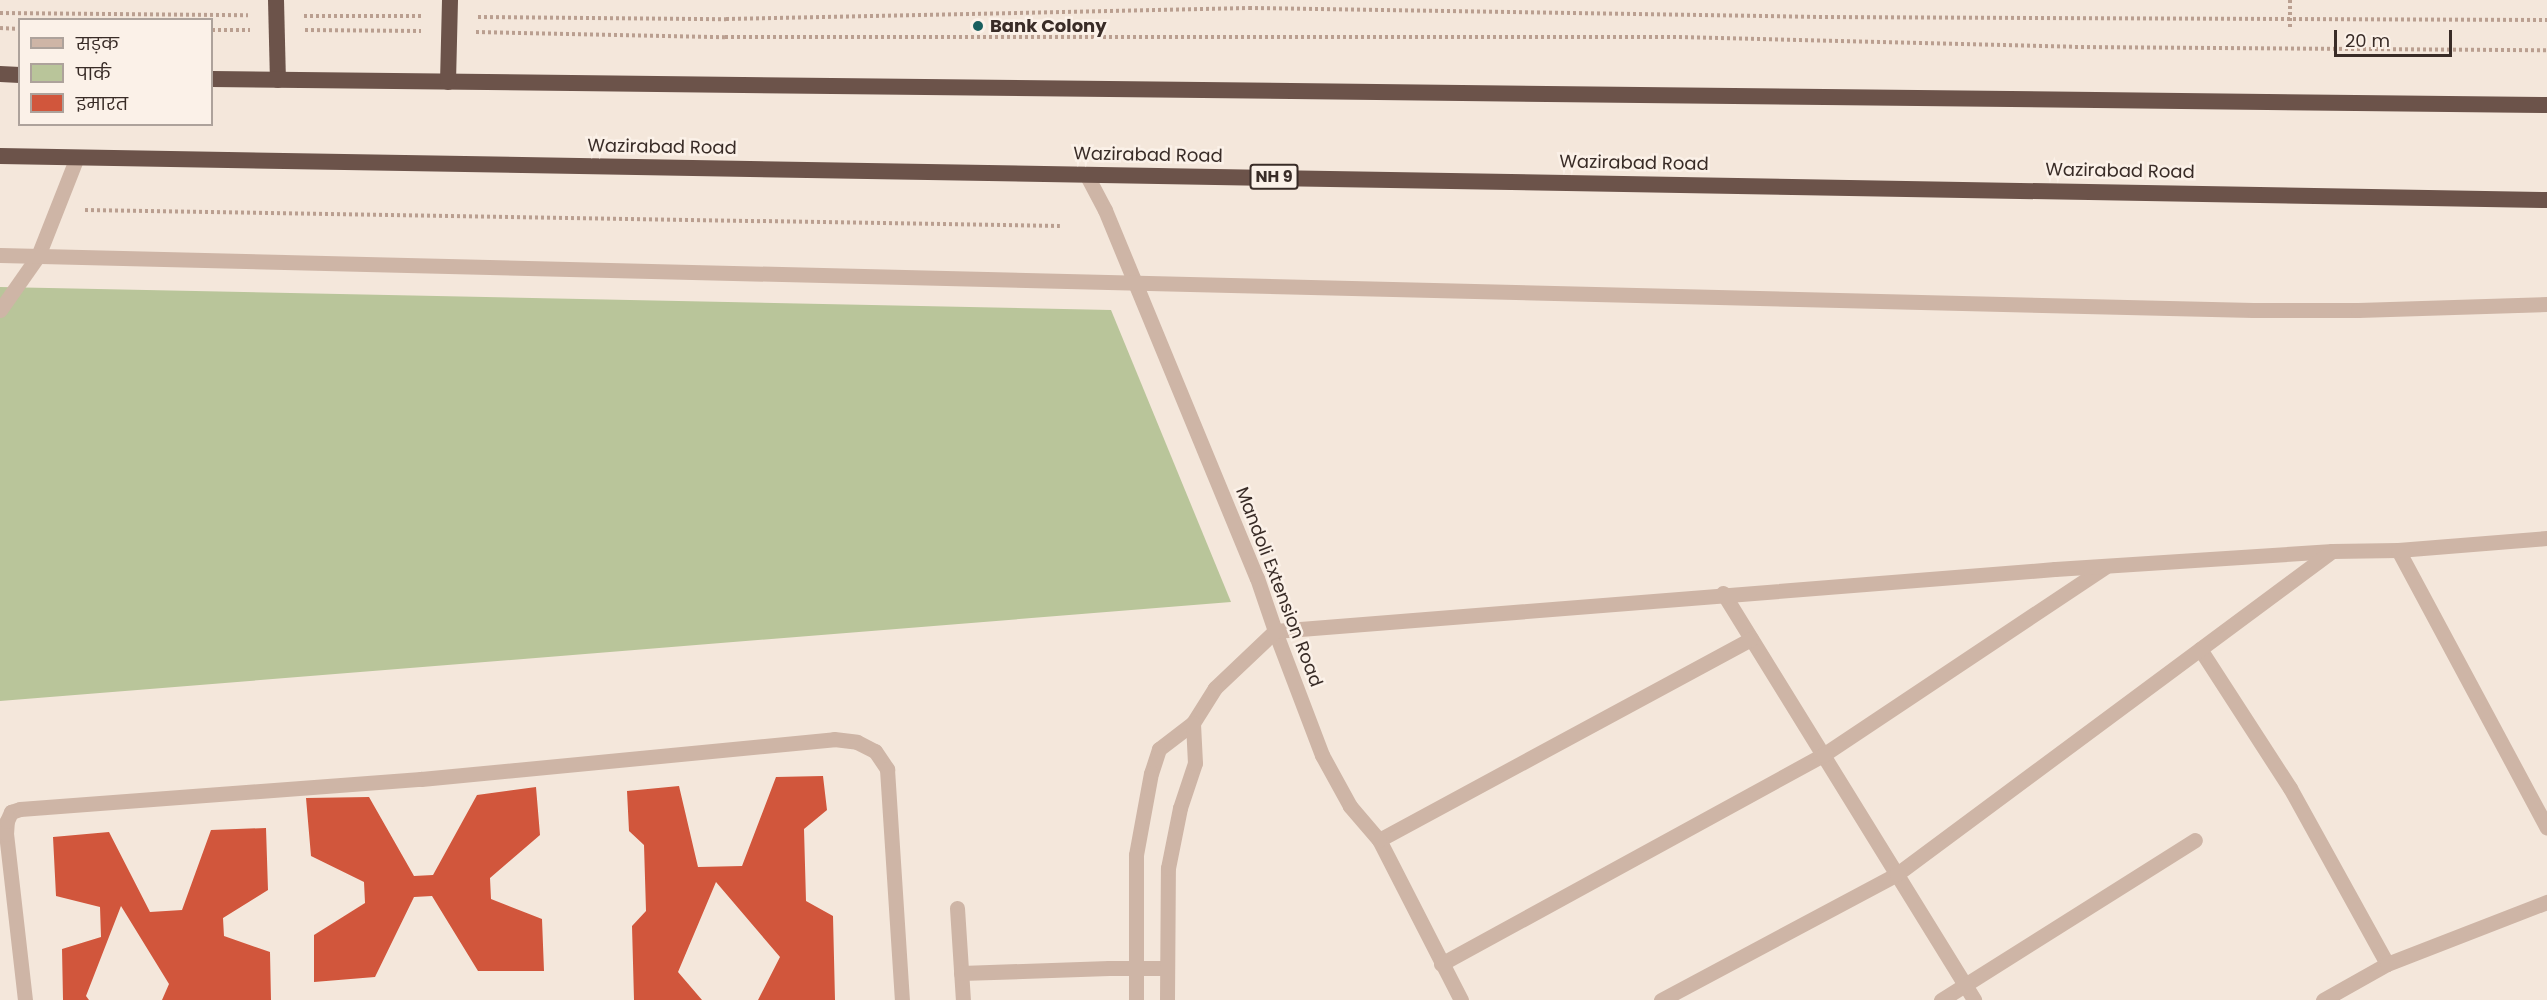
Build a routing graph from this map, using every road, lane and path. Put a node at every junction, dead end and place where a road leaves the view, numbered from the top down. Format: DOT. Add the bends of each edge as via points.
graph roads {
  1 [pos="2290,0"];
  2 [pos="0,14"];
  3 [pos="276,15"];
  4 [pos="450,16"];
  5 [pos="2290,20"];
  6 [pos="2547,20"];
  7 [pos="0,28"];
  8 [pos="18,29"];
  9 [pos="213,30"];
  10 [pos="2290,30"];
  11 [pos="2547,50"];
  12 [pos="0,74"];
  13 [pos="18,75"];
  14 [pos="213,79"];
  15 [pos="278,80"];
  16 [pos="448,82"];
  17 [pos="2547,105"];
  18 [pos="0,156"];
  19 [pos="77,157"];
  20 [pos="1086,174"];
  21 [pos="2547,200"];
  22 [pos="76,210"];
  23 [pos="1060,226"];
  24 [pos="0,255"];
  25 [pos="38,256"];
  26 [pos="1135,282"];
  27 [pos="2547,304"];
  28 [pos="0,310"];
  29 [pos="2547,538"];
  30 [pos="2398,550"];
  31 [pos="2332,551"];
  32 [pos="2107,566"];
  33 [pos="1723,593"];
  34 [pos="1275,631"];
  35 [pos="1751,639"];
  36 [pos="2200,649"];
  37 [pos="1193,723"];
  38 [pos="1823,755"];
  39 [pos="2547,828"];
  40 [pos="1379,840"];
  41 [pos="2195,840"];
  42 [pos="1897,874"];
  43 [pos="2547,902"];
  44 [pos="957,908"];
  45 [pos="1441,964"];
  46 [pos="2387,964"];
  47 [pos="1136,968"];
  48 [pos="1167,968"];
  49 [pos="961,973"];
  50 [pos="1966,985"];
  51 [pos="25,1000"];
  52 [pos="902,1000"];
  53 [pos="963,1000"];
  54 [pos="1136,1000"];
  55 [pos="1167,1000"];
  56 [pos="1461,1000"];
  57 [pos="1661,1000"];
  58 [pos="1941,1000"];
  59 [pos="1974,1000"];
  60 [pos="2323,1000"];
  1 -- 5 [label="path"];
  2 -- 3 [label="path"];
  3 -- 4 [label="path"];
  3 -- 4 [label="path"];
  3 -- 9 [label="path"];
  3 -- 15 [label="highway"];
  4 -- 5 [label="path" via="726,19 1249,8"];
  4 -- 11 [label="path" via="725,37 1679,37 2075,47"];
  4 -- 16 [label="highway"];
  5 -- 6 [label="path"];
  5 -- 10 [label="path"];
  7 -- 8 [label="path"];
  12 -- 13 [label="highway"];
  14 -- 15 [label="highway"];
  15 -- 16 [label="highway"];
  16 -- 17 [label="highway"];
  18 -- 19 [label="highway, Wazirabad Road / NH 9"];
  19 -- 20 [label="highway, Wazirabad Road / NH 9"];
  19 -- 25 [label="street"];
  20 -- 21 [label="highway, Wazirabad Road / NH 9"];
  20 -- 26 [label="street, Mandoli Extension Road"];
  22 -- 23 [label="path"];
  24 -- 25 [label="street"];
  25 -- 26 [label="street"];
  25 -- 28 [label="street"];
  26 -- 27 [label="street" via="2253,310"];
  26 -- 34 [label="street, Mandoli Extension Road" via="1257,578"];
  29 -- 30 [label="street"];
  30 -- 31 [label="street"];
  30 -- 39 [label="street"];
  31 -- 32 [label="street"];
  31 -- 36 [label="street"];
  32 -- 33 [label="street"];
  32 -- 38 [label="street"];
  33 -- 34 [label="street"];
  33 -- 35 [label="street"];
  34 -- 37 [label="street" via="1215,688"];
  34 -- 40 [label="street, Mandoli Extension Road" via="1322,755 1350,806"];
  35 -- 38 [label="street"];
  35 -- 40 [label="street"];
  36 -- 42 [label="street"];
  36 -- 46 [label="street" via="2290,788"];
  37 -- 47 [label="street" via="1160,749 1151,773 1136,855"];
  37 -- 48 [label="street" via="1195,764 1180,808 1168,868"];
  38 -- 42 [label="street"];
  38 -- 45 [label="street"];
  40 -- 45 [label="street, Mandoli Extension Road"];
  41 -- 50 [label="street"];
  42 -- 50 [label="street"];
  42 -- 57 [label="street"];
  43 -- 46 [label="street"];
  44 -- 49 [label="street"];
  45 -- 56 [label="street, Mandoli Extension Road"];
  46 -- 60 [label="street"];
  47 -- 48 [label="street"];
  47 -- 49 [label="street"];
  47 -- 54 [label="street"];
  48 -- 55 [label="street"];
  49 -- 53 [label="street"];
  50 -- 58 [label="street"];
  50 -- 59 [label="street"];
  51 -- 52 [label="street" via="6,834 11,812 20,809 422,779 834,739 857,742 875,752 887,768"];
}
